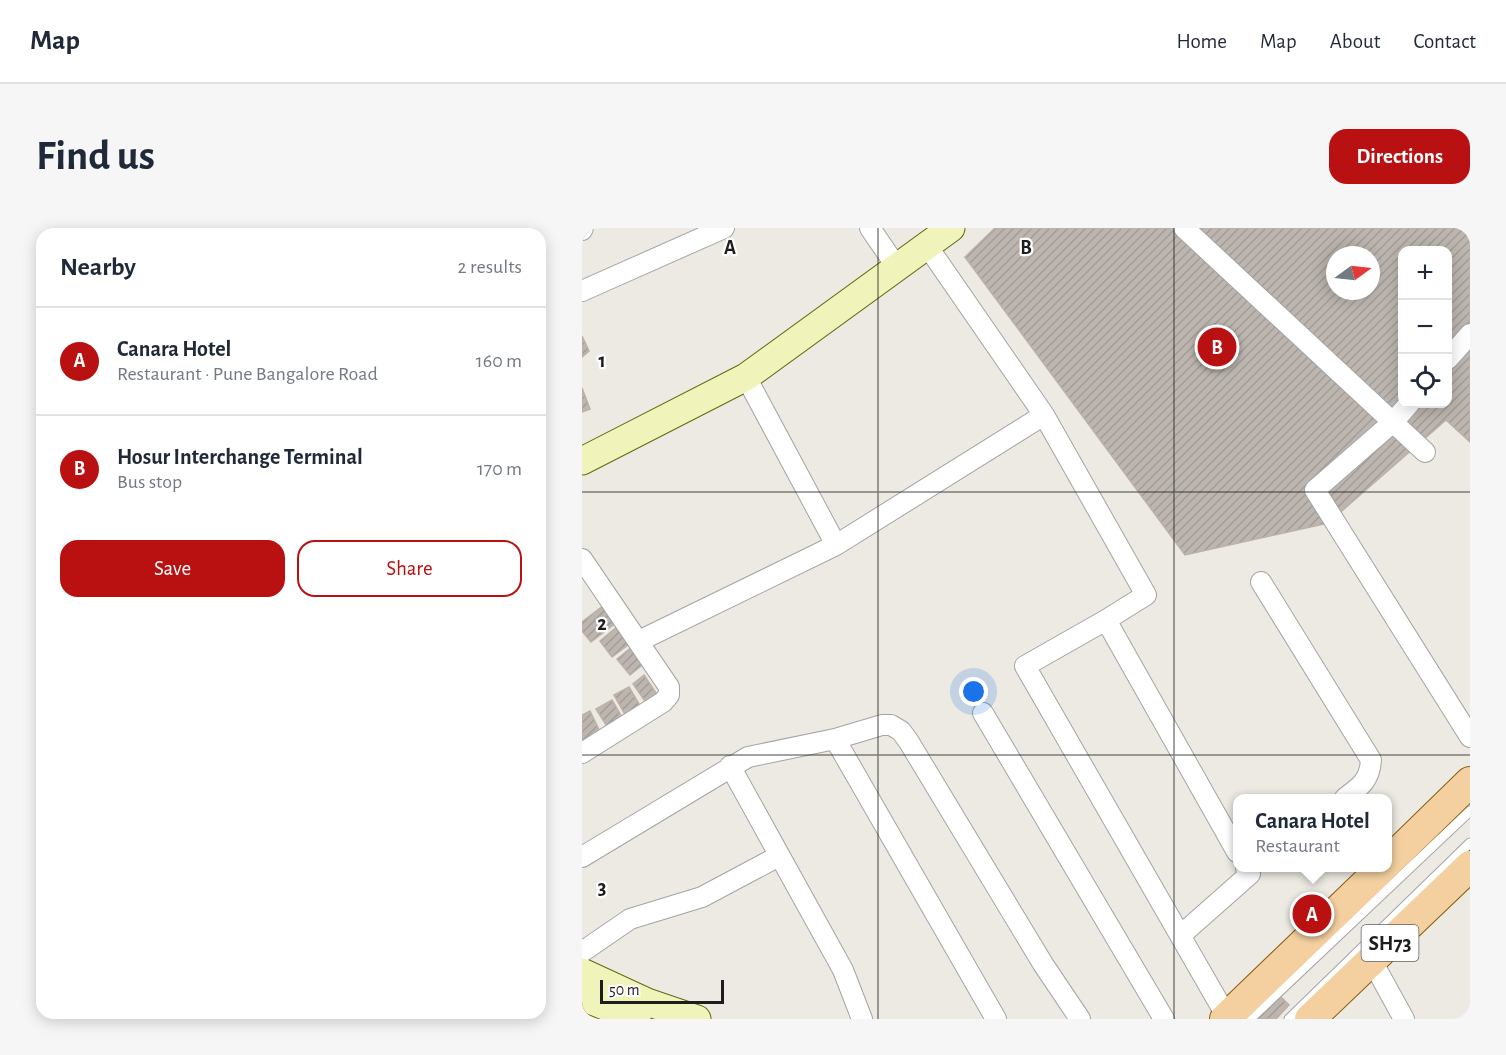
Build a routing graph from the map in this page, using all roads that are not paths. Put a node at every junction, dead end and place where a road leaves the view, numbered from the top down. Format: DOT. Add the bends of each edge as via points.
graph roads {
  1 [pos="724,228"];
  2 [pos="870,228"];
  3 [pos="951,228"];
  4 [pos="1184,228"];
  5 [pos="928,247"];
  6 [pos="898,269"];
  7 [pos="582,291"];
  8 [pos="1470,334"];
  9 [pos="1452,354"];
  10 [pos="746,377"];
  11 [pos="1405,408"];
  12 [pos="1044,416"];
  13 [pos="1393,422"];
  14 [pos="1425,452"];
  15 [pos="582,461"];
  16 [pos="836,545"];
  17 [pos="582,559"];
  18 [pos="1261,582"];
  19 [pos="1106,620"];
  20 [pos="639,641"];
  21 [pos="983,713"];
  22 [pos="1470,737"];
  23 [pos="835,739"];
  24 [pos="582,753"];
  25 [pos="730,766"];
  26 [pos="1470,782"];
  27 [pos="1350,794"];
  28 [pos="1470,811"];
  29 [pos="1470,843"];
  30 [pos="1233,845"];
  31 [pos="779,856"];
  32 [pos="582,857"];
  33 [pos="1392,858"];
  34 [pos="1470,866"];
  35 [pos="1250,872"];
  36 [pos="1377,872"];
  37 [pos="1181,935"];
  38 [pos="582,952"];
  39 [pos="1372,961"];
  40 [pos="582,972"];
  41 [pos="582,996"];
  42 [pos="1234,1018"];
  43 [pos="637,1019"];
  44 [pos="697,1019"];
  45 [pos="862,1019"];
  46 [pos="996,1019"];
  47 [pos="1080,1019"];
  48 [pos="1164,1019"];
  49 [pos="1289,1019"];
  50 [pos="1310,1019"];
  51 [pos="1404,1019"];
  1 -- 7 [label="street"];
  2 -- 6 [label="street"];
  3 -- 5 [label="main road"];
  4 -- 13 [label="street"];
  5 -- 6 [label="main road"];
  5 -- 12 [label="street"];
  6 -- 10 [label="main road"];
  8 -- 9 [label="street"];
  10 -- 15 [label="main road"];
  10 -- 16 [label="street"];
  11 -- 13 [label="street"];
  12 -- 16 [label="street"];
  12 -- 19 [label="street" via="1146,595"];
  13 -- 14 [label="street"];
  13 -- 22 [label="street" via="1315,490"];
  16 -- 20 [label="street"];
  17 -- 20 [label="street"];
  18 -- 27 [label="street" via="1371,760 1365,782"];
  19 -- 30 [label="street"];
  19 -- 37 [label="street" via="1025,666"];
  20 -- 24 [label="street" via="665,678 669,695"];
  21 -- 48 [label="street"];
  23 -- 25 [label="street" via="765,752"];
  23 -- 46 [label="street"];
  23 -- 47 [label="street" via="882,725 901,731"];
  25 -- 31 [label="street"];
  25 -- 32 [label="street"];
  26 -- 33 [label="main road"];
  28 -- 42 [label="lane"];
  29 -- 49 [label="lane"];
  31 -- 38 [label="street" via="702,897 630,919"];
  31 -- 45 [label="street" via="843,970"];
  34 -- 39 [label="main road, SH73"];
  35 -- 37 [label="street"];
  36 -- 42 [label="main road, SH73"];
  37 -- 42 [label="street"];
  39 -- 50 [label="main road, SH73"];
  39 -- 51 [label="street"];
  40 -- 44 [label="main road" via="647,1002"];
  41 -- 43 [label="main road"];
}
